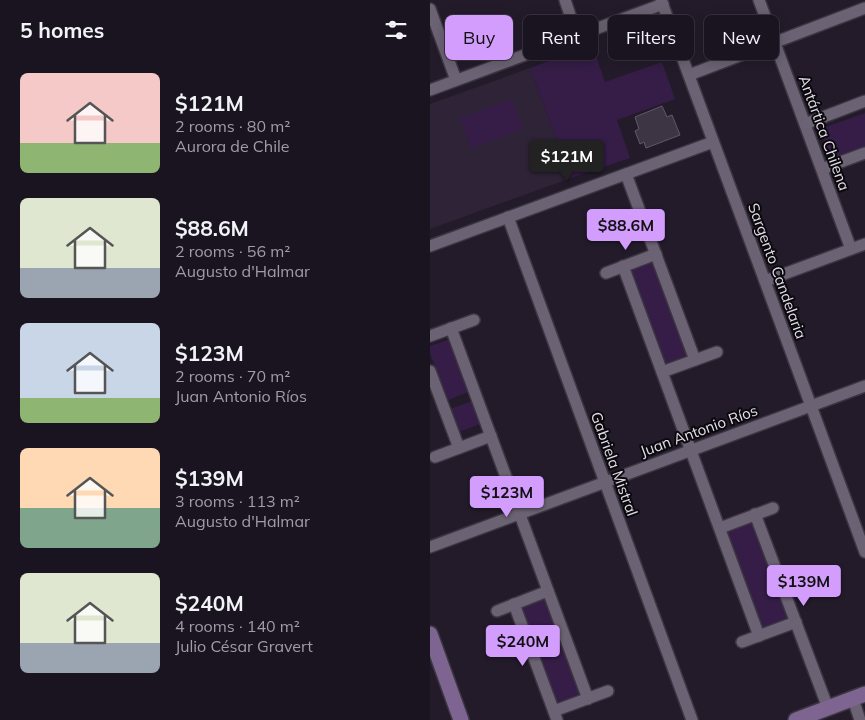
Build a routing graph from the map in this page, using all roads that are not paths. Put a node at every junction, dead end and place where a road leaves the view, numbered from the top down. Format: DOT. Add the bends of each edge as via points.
graph roads {
  1 [pos="564,0"];
  2 [pos="759,0"];
  3 [pos="662,2"];
  4 [pos="865,8"];
  5 [pos="430,9"];
  6 [pos="569,15"];
  7 [pos="764,15"];
  8 [pos="598,28"];
  9 [pos="779,39"];
  10 [pos="779,54"];
  11 [pos="523,56"];
  12 [pos="726,60"];
  13 [pos="689,75"];
  14 [pos="456,80"];
  15 [pos="430,90"];
  16 [pos="865,101"];
  17 [pos="805,124"];
  18 [pos="713,142"];
  19 [pos="865,153"];
  20 [pos="822,169"];
  21 [pos="626,174"];
  22 [pos="508,217"];
  23 [pos="865,244"];
  24 [pos="430,246"];
  25 [pos="851,249"];
  26 [pos="656,254"];
  27 [pos="623,266"];
  28 [pos="606,273"];
  29 [pos="765,281"];
  30 [pos="474,320"];
  31 [pos="451,328"];
  32 [pos="430,336"];
  33 [pos="717,352"];
  34 [pos="695,360"];
  35 [pos="430,371"];
  36 [pos="662,372"];
  37 [pos="865,386"];
  38 [pos="811,406"];
  39 [pos="491,436"];
  40 [pos="459,448"];
  41 [pos="691,450"];
  42 [pos="436,457"];
  43 [pos="605,482"];
  44 [pos="773,508"];
  45 [pos="520,514"];
  46 [pos="755,514"];
  47 [pos="720,528"];
  48 [pos="430,547"];
  49 [pos="865,552"];
  50 [pos="548,591"];
  51 [pos="514,604"];
  52 [pos="497,611"];
  53 [pos="796,622"];
  54 [pos="430,634"];
  55 [pos="760,636"];
  56 [pos="742,642"];
  57 [pos="608,691"];
  58 [pos="859,697"];
  59 [pos="588,698"];
  60 [pos="828,708"];
  61 [pos="555,716"];
  62 [pos="461,720"];
  63 [pos="692,720"];
  64 [pos="796,720"];
  65 [pos="860,720"];
  1 -- 6 [label="street"];
  2 -- 7 [label="street, Antártica Chilena"];
  3 -- 8 [label="street"];
  3 -- 13 [label="street, Sargento Candelaria"];
  4 -- 9 [label="street"];
  5 -- 14 [label="street"];
  10 -- 17 [label="street, Antártica Chilena"];
  11 -- 14 [label="street"];
  12 -- 13 [label="street"];
  13 -- 18 [label="street, Sargento Candelaria"];
  14 -- 15 [label="street"];
  16 -- 17 [label="street"];
  17 -- 20 [label="street, Antártica Chilena"];
  18 -- 21 [label="street"];
  18 -- 29 [label="street, Sargento Candelaria"];
  19 -- 20 [label="street"];
  20 -- 25 [label="street, Antártica Chilena"];
  21 -- 22 [label="street"];
  21 -- 26 [label="street"];
  22 -- 24 [label="street"];
  22 -- 43 [label="street, Gabriela Mistral"];
  23 -- 25 [label="street"];
  25 -- 29 [label="street"];
  26 -- 27 [label="street"];
  26 -- 34 [label="street"];
  27 -- 28 [label="street"];
  27 -- 36 [label="street"];
  29 -- 38 [label="street, Sargento Candelaria"];
  30 -- 31 [label="street"];
  31 -- 32 [label="street"];
  31 -- 39 [label="street"];
  33 -- 34 [label="street"];
  34 -- 36 [label="street"];
  35 -- 40 [label="street"];
  36 -- 41 [label="street"];
  37 -- 38 [label="street, Juan Antonio Ríos"];
  38 -- 41 [label="street, Juan Antonio Ríos"];
  38 -- 49 [label="street, Sargento Candelaria"];
  39 -- 40 [label="street"];
  39 -- 45 [label="street"];
  40 -- 42 [label="street"];
  41 -- 43 [label="street, Juan Antonio Ríos"];
  41 -- 47 [label="street"];
  43 -- 45 [label="street, Juan Antonio Ríos"];
  43 -- 63 [label="street, Gabriela Mistral"];
  44 -- 46 [label="street"];
  45 -- 48 [label="street, Juan Antonio Ríos"];
  45 -- 50 [label="street"];
  46 -- 47 [label="street"];
  46 -- 53 [label="street"];
  47 -- 55 [label="street"];
  50 -- 51 [label="street"];
  50 -- 59 [label="street"];
  51 -- 52 [label="street"];
  51 -- 61 [label="street"];
  53 -- 55 [label="street"];
  53 -- 60 [label="street"];
  54 -- 62 [label="street"];
  55 -- 56 [label="street"];
  57 -- 59 [label="street"];
  58 -- 60 [label="street"];
  58 -- 65 [label="street"];
  59 -- 61 [label="street"];
  60 -- 64 [label="street"];
}
